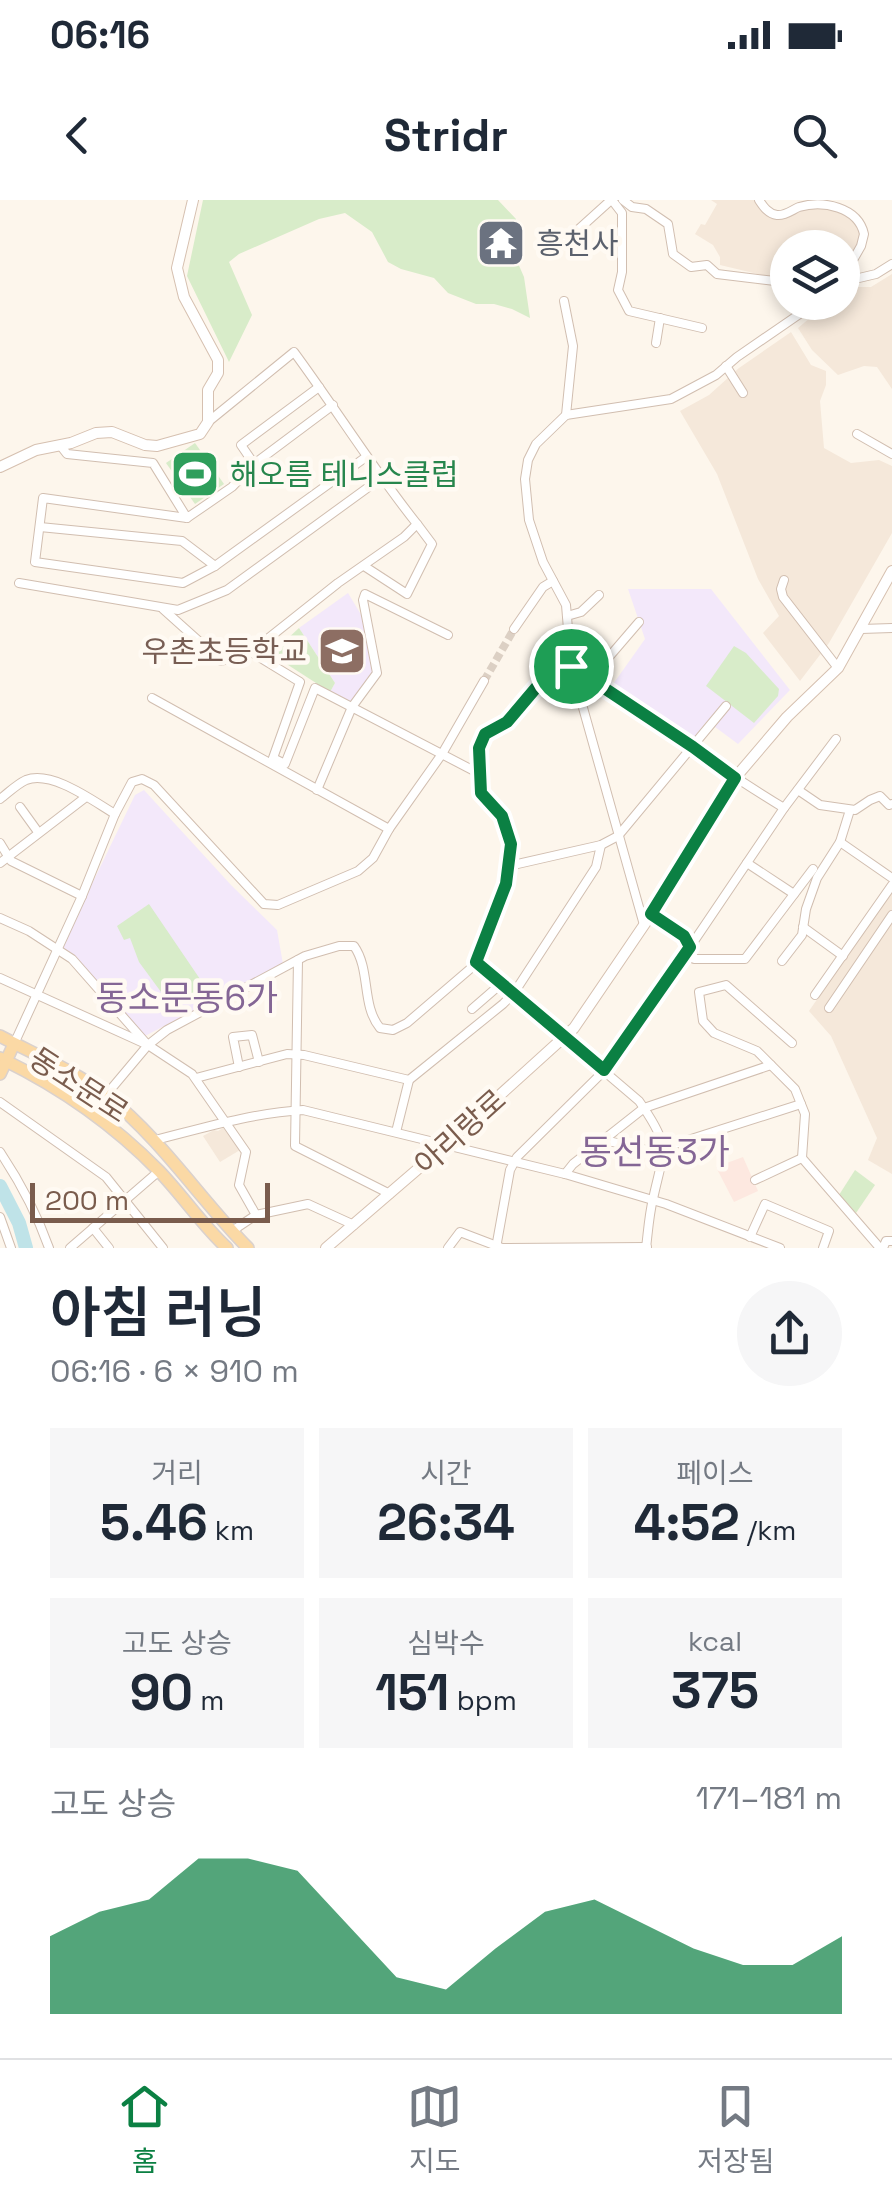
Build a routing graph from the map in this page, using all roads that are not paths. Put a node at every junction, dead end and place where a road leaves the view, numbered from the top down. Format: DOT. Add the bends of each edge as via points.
graph roads {
  1 [pos="193,200"];
  2 [pos="612,200"];
  3 [pos="623,200"];
  4 [pos="759,200"];
  5 [pos="559,247"];
  6 [pos="860,247"];
  7 [pos="892,264"];
  8 [pos="860,278"];
  9 [pos="770,281"];
  10 [pos="564,302"];
  11 [pos="660,318"];
  12 [pos="791,320"];
  13 [pos="702,328"];
  14 [pos="656,343"];
  15 [pos="726,366"];
  16 [pos="319,387"];
  17 [pos="743,393"];
  18 [pos="333,405"];
  19 [pos="566,415"];
  20 [pos="208,422"];
  21 [pos="857,434"];
  22 [pos="60,444"];
  23 [pos="892,454"];
  24 [pos="366,457"];
  25 [pos="254,464"];
  26 [pos="0,467"];
  27 [pos="381,478"];
  28 [pos="187,518"];
  29 [pos="417,524"];
  30 [pos="40,527"];
  31 [pos="215,566"];
  32 [pos="364,566"];
  33 [pos="892,570"];
  34 [pos="553,580"];
  35 [pos="784,580"];
  36 [pos="19,583"];
  37 [pos="599,596"];
  38 [pos="163,609"];
  39 [pos="567,616"];
  40 [pos="639,622"];
  41 [pos="517,624"];
  42 [pos="861,628"];
  43 [pos="892,628"];
  44 [pos="448,635"];
  45 [pos="251,652"];
  46 [pos="571,666"];
  47 [pos="838,668"];
  48 [pos="590,678"];
  49 [pos="484,681"];
  50 [pos="152,698"];
  51 [pos="726,706"];
  52 [pos="352,707"];
  53 [pos="836,739"];
  54 [pos="693,747"];
  55 [pos="442,754"];
  56 [pos="480,774"];
  57 [pos="735,778"];
  58 [pos="317,790"];
  59 [pos="798,790"];
  60 [pos="86,797"];
  61 [pos="0,800"];
  62 [pos="892,804"];
  63 [pos="20,807"];
  64 [pos="784,808"];
  65 [pos="850,810"];
  66 [pos="115,814"];
  67 [pos="389,830"];
  68 [pos="38,832"];
  69 [pos="618,836"];
  70 [pos="840,842"];
  71 [pos="0,843"];
  72 [pos="601,845"];
  73 [pos="9,856"];
  74 [pos="747,862"];
  75 [pos="0,863"];
  76 [pos="509,866"];
  77 [pos="812,869"];
  78 [pos="892,882"];
  79 [pos="794,894"];
  80 [pos="82,896"];
  81 [pos="892,914"];
  82 [pos="0,918"];
  83 [pos="648,920"];
  84 [pos="803,927"];
  85 [pos="690,947"];
  86 [pos="56,948"];
  87 [pos="842,956"];
  88 [pos="298,960"];
  89 [pos="782,961"];
  90 [pos="476,962"];
  91 [pos="0,978"];
  92 [pos="502,983"];
  93 [pos="514,992"];
  94 [pos="36,994"];
  95 [pos="472,1009"];
  96 [pos="0,1036"];
  97 [pos="566,1038"];
  98 [pos="792,1042"];
  99 [pos="14,1044"];
  100 [pos="148,1045"];
  101 [pos="297,1054"];
  102 [pos="3,1060"];
  103 [pos="259,1062"];
  104 [pos="771,1065"];
  105 [pos="239,1066"];
  106 [pos="604,1070"];
  107 [pos="0,1074"];
  108 [pos="196,1078"];
  109 [pos="409,1080"];
  110 [pos="106,1095"];
  111 [pos="0,1102"];
  112 [pos="801,1104"];
  113 [pos="644,1108"];
  114 [pos="296,1110"];
  115 [pos="227,1122"];
  116 [pos="396,1132"];
  117 [pos="155,1140"];
  118 [pos="604,1140"];
  119 [pos="446,1145"];
  120 [pos="664,1151"];
  121 [pos="0,1152"];
  122 [pos="802,1158"];
  123 [pos="514,1163"];
  124 [pos="159,1171"];
  125 [pos="564,1174"];
  126 [pos="755,1180"];
  127 [pos="390,1194"];
  128 [pos="652,1200"];
  129 [pos="126,1202"];
  130 [pos="256,1215"];
  131 [pos="0,1218"];
  132 [pos="354,1225"];
  133 [pos="93,1228"];
  134 [pos="232,1231"];
  135 [pos="750,1237"];
  136 [pos="887,1242"];
  137 [pos="222,1246"];
  138 [pos="496,1247"];
  139 [pos="11,1248"];
  140 [pos="50,1248"];
  141 [pos="70,1248"];
  142 [pos="109,1248"];
  143 [pos="163,1248"];
  144 [pos="248,1248"];
  145 [pos="326,1248"];
  146 [pos="448,1248"];
  147 [pos="648,1248"];
  148 [pos="780,1248"];
  149 [pos="823,1248"];
  1 -- 20 [label="main road" via="177,268 184,297 218,360 208,390"];
  2 -- 5 [label="street"];
  2 -- 11 [label="street" via="622,212 618,290 628,311"];
  3 -- 9 [label="street" via="668,224 673,254 691,267"];
  4 -- 6 [label="street" via="777,215 818,203 849,212 864,234"];
  7 -- 8 [label="street"];
  10 -- 19 [label="street" via="573,346"];
  11 -- 13 [label="street"];
  11 -- 14 [label="street"];
  12 -- 15 [label="street"];
  15 -- 17 [label="street"];
  15 -- 19 [label="street" via="672,398"];
  16 -- 18 [label="street"];
  16 -- 20 [label="street" via="294,352"];
  16 -- 25 [label="street" via="241,445"];
  18 -- 24 [label="street"];
  18 -- 25 [label="street"];
  19 -- 34 [label="street" via="536,444 525,479 529,520"];
  20 -- 22 [label="main road" via="200,434 157,446 112,432"];
  21 -- 23 [label="street"];
  22 -- 26 [label="main road"];
  22 -- 28 [label="street" via="67,454 154,462"];
  24 -- 27 [label="street"];
  24 -- 31 [label="street"];
  25 -- 28 [label="street"];
  27 -- 29 [label="street"];
  27 -- 38 [label="street" via="227,590 178,610"];
  28 -- 30 [label="street" via="43,498"];
  29 -- 32 [label="street"];
  29 -- 32 [label="street" via="432,544 407,594"];
  30 -- 31 [label="street" via="182,541"];
  30 -- 31 [label="street" via="35,562 183,583"];
  32 -- 45 [label="street"];
  33 -- 42 [label="main road, 아리랑로"];
  34 -- 39 [label="street"];
  34 -- 41 [label="street"];
  35 -- 47 [label="street" via="783,597"];
  36 -- 38 [label="street"];
  37 -- 39 [label="street"];
  38 -- 45 [label="street" via="221,661"];
  39 -- 46 [label="street"];
  40 -- 48 [label="street"];
  42 -- 43 [label="street"];
  42 -- 47 [label="main road, 아리랑로"];
  44 -- 52 [label="street" via="365,594 377,673"];
  45 -- 52 [label="street" via="300,682 273,758 285,764 315,688"];
  46 -- 48 [label="street"];
  46 -- 56 [label="street" via="556,668 507,722 485,734"];
  46 -- 69 [label="street"];
  47 -- 57 [label="main road, 아리랑로"];
  48 -- 54 [label="street"];
  49 -- 55 [label="street"];
  50 -- 58 [label="street"];
  51 -- 54 [label="street"];
  52 -- 55 [label="street"];
  52 -- 58 [label="street"];
  53 -- 59 [label="street"];
  54 -- 57 [label="street"];
  54 -- 69 [label="street"];
  55 -- 56 [label="street"];
  55 -- 67 [label="street"];
  56 -- 76 [label="street" via="481,793 502,816 511,844"];
  57 -- 64 [label="street"];
  57 -- 83 [label="main road, 아리랑로"];
  58 -- 67 [label="street"];
  59 -- 64 [label="street"];
  59 -- 65 [label="street" via="820,805"];
  60 -- 61 [label="street" via="42,777 24,780"];
  60 -- 66 [label="street"];
  60 -- 68 [label="street"];
  62 -- 65 [label="street" via="880,796"];
  63 -- 68 [label="street"];
  64 -- 74 [label="street"];
  65 -- 70 [label="street"];
  66 -- 67 [label="street" via="132,782 154,785 264,904 278,905 358,871"];
  66 -- 80 [label="street"];
  68 -- 73 [label="street"];
  69 -- 72 [label="street"];
  69 -- 83 [label="street"];
  70 -- 78 [label="street"];
  70 -- 84 [label="street" via="817,878"];
  71 -- 73 [label="street"];
  72 -- 76 [label="street"];
  72 -- 93 [label="street" via="596,866"];
  73 -- 75 [label="street"];
  73 -- 80 [label="street"];
  74 -- 79 [label="street"];
  74 -- 85 [label="street"];
  76 -- 90 [label="street"];
  77 -- 79 [label="street"];
  78 -- 87 [label="street"];
  79 -- 85 [label="street" via="746,959 694,959"];
  80 -- 86 [label="street"];
  81 -- 87 [label="street" via="832,1005 817,992"];
  82 -- 86 [label="street"];
  83 -- 85 [label="street" via="684,936"];
  83 -- 97 [label="main road, 아리랑로"];
  84 -- 87 [label="street"];
  84 -- 89 [label="street"];
  85 -- 106 [label="street"];
  86 -- 94 [label="street"];
  86 -- 100 [label="street"];
  88 -- 90 [label="street" via="354,946 371,1018 393,1030"];
  88 -- 100 [label="street"];
  88 -- 101 [label="street"];
  90 -- 92 [label="street"];
  91 -- 94 [label="street"];
  92 -- 93 [label="street"];
  92 -- 95 [label="street"];
  93 -- 97 [label="street"];
  93 -- 109 [label="street"];
  94 -- 99 [label="street"];
  94 -- 100 [label="street"];
  96 -- 99 [label="main road, 동소문로"];
  97 -- 106 [label="street"];
  97 -- 119 [label="main road, 아리랑로"];
  98 -- 104 [label="street" via="726,985 699,992 703,1021 714,1034 757,1051"];
  99 -- 102 [label="main road"];
  99 -- 110 [label="main road, 동소문로"];
  100 -- 108 [label="street"];
  100 -- 110 [label="street"];
  101 -- 103 [label="street"];
  101 -- 109 [label="street"];
  101 -- 114 [label="street"];
  102 -- 107 [label="main road"];
  102 -- 124 [label="main road, 동소문로" via="92,1114"];
  103 -- 105 [label="street"];
  103 -- 105 [label="street" via="252,1035 233,1037"];
  104 -- 112 [label="street" via="796,1089"];
  104 -- 113 [label="street"];
  105 -- 108 [label="street"];
  106 -- 113 [label="street"];
  106 -- 123 [label="street"];
  108 -- 115 [label="street"];
  109 -- 116 [label="street"];
  110 -- 117 [label="main road, 동소문로"];
  111 -- 129 [label="street" via="106,1177"];
  112 -- 120 [label="street"];
  112 -- 122 [label="street"];
  113 -- 118 [label="street"];
  113 -- 120 [label="street"];
  114 -- 115 [label="street"];
  114 -- 116 [label="street"];
  114 -- 127 [label="street" via="295,1146"];
  115 -- 117 [label="street"];
  115 -- 130 [label="street" via="246,1152 240,1184"];
  116 -- 119 [label="street"];
  117 -- 134 [label="main road, 동소문로"];
  118 -- 120 [label="street"];
  118 -- 125 [label="street"];
  119 -- 123 [label="street"];
  119 -- 127 [label="main road, 아리랑로"];
  120 -- 128 [label="street"];
  121 -- 140 [label="street"];
  122 -- 126 [label="street"];
  122 -- 136 [label="street"];
  123 -- 125 [label="street"];
  123 -- 138 [label="street"];
  124 -- 129 [label="street"];
  124 -- 137 [label="main road, 동소문로"];
  125 -- 128 [label="street"];
  127 -- 132 [label="main road, 아리랑로"];
  128 -- 135 [label="street"];
  128 -- 147 [label="street"];
  129 -- 133 [label="street"];
  129 -- 143 [label="street"];
  130 -- 132 [label="street" via="308,1204"];
  130 -- 134 [label="street"];
  131 -- 139 [label="street"];
  132 -- 145 [label="main road, 아리랑로"];
  133 -- 141 [label="street"];
  133 -- 142 [label="street"];
  134 -- 144 [label="main road, 동소문로"];
  135 -- 148 [label="street"];
  135 -- 149 [label="street" via="765,1204 830,1231"];
  138 -- 146 [label="street" via="460,1232"];
  138 -- 147 [label="street"];
}
